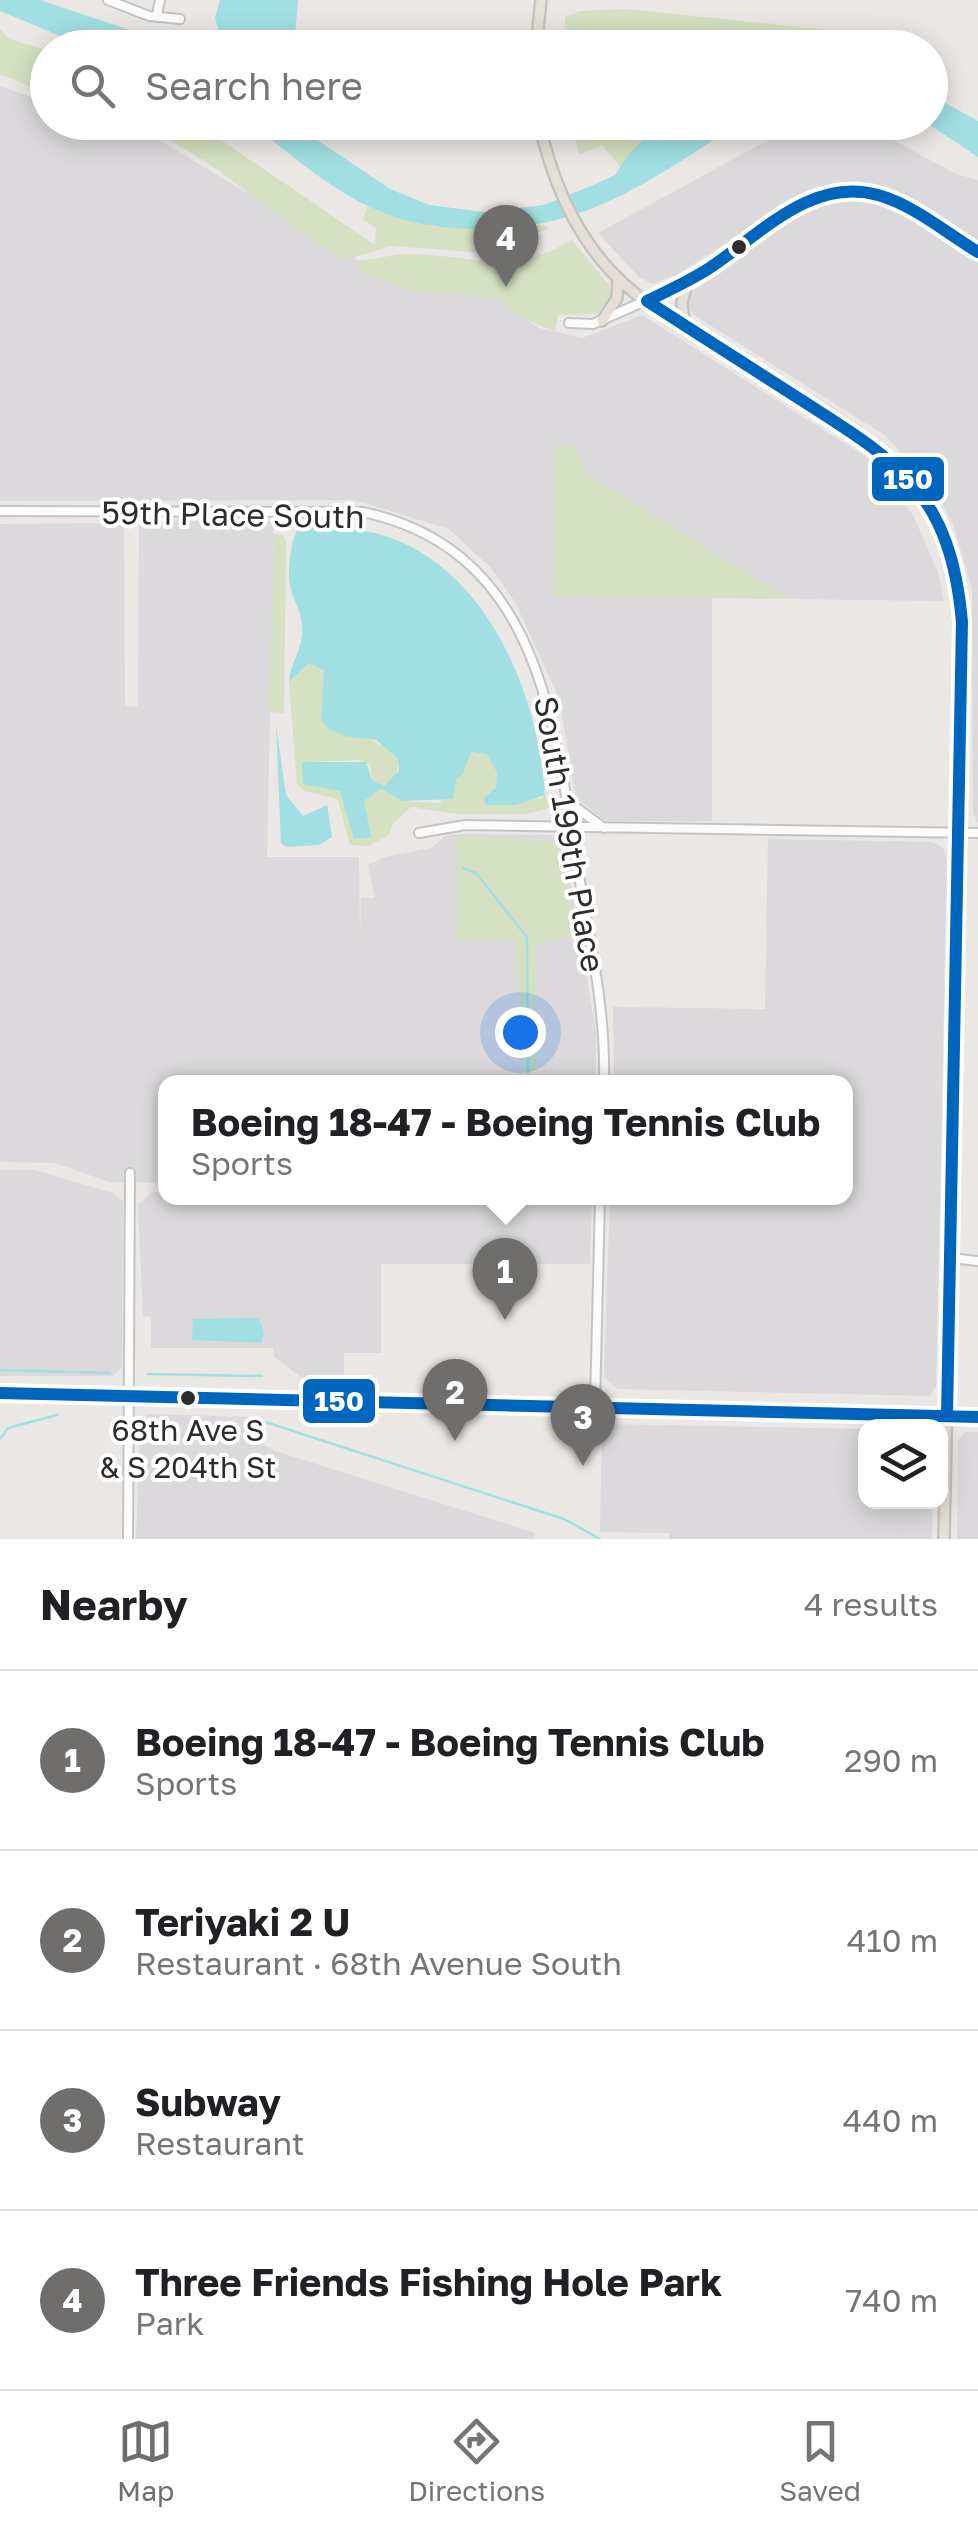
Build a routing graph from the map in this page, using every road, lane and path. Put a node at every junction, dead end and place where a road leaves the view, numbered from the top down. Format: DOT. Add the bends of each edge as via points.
graph roads {
  1 [pos="108,0"];
  2 [pos="160,0"];
  3 [pos="541,0"];
  4 [pos="157,15"];
  5 [pos="180,19"];
  6 [pos="538,30"];
  7 [pos="543,140"];
  8 [pos="978,252"];
  9 [pos="618,278"];
  10 [pos="688,280"];
  11 [pos="646,301"];
  12 [pos="602,321"];
  13 [pos="569,323"];
  14 [pos="686,328"];
  15 [pos="0,512"];
  16 [pos="499,594"];
  17 [pos="567,800"];
  18 [pos="572,828"];
  19 [pos="604,828"];
  20 [pos="420,833"];
  21 [pos="958,833"];
  22 [pos="978,833"];
  23 [pos="604,1075"];
  24 [pos="130,1173"];
  25 [pos="600,1205"];
  26 [pos="951,1258"];
  27 [pos="978,1261"];
  28 [pos="0,1393"];
  29 [pos="130,1395"];
  30 [pos="594,1404"];
  31 [pos="946,1416"];
  32 [pos="978,1418"];
  33 [pos="128,1539"];
  34 [pos="944,1539"];
  1 -- 4 [label="street"];
  2 -- 4 [label="street"];
  3 -- 6 [label="main road"];
  4 -- 5 [label="street"];
  7 -- 9 [label="main road" via="586,238"];
  8 -- 10 [label="street" via="890,200 841,192 810,201"];
  9 -- 11 [label="main road"];
  9 -- 12 [label="main road" via="618,298"];
  10 -- 11 [label="street"];
  10 -- 14 [label="main road" via="682,303"];
  11 -- 12 [label="street"];
  11 -- 14 [label="main road"];
  12 -- 13 [label="street"];
  14 -- 21 [label="main road" via="871,442 927,503 952,554 960,591"];
  15 -- 16 [label="street, 59th Place South" via="363,512 439,540"];
  16 -- 17 [label="street, South 199th Place" via="547,695"];
  17 -- 18 [label="street, South 199th Place"];
  17 -- 19 [label="street"];
  18 -- 19 [label="street"];
  18 -- 20 [label="street" via="466,825"];
  18 -- 23 [label="street, South 199th Place" via="604,1026"];
  19 -- 21 [label="street"];
  21 -- 22 [label="street"];
  21 -- 26 [label="main road"];
  24 -- 29 [label="street"];
  25 -- 30 [label="street"];
  26 -- 27 [label="street"];
  26 -- 31 [label="main road"];
  28 -- 29 [label="main road"];
  29 -- 30 [label="main road"];
  29 -- 33 [label="street"];
  30 -- 31 [label="main road"];
  31 -- 32 [label="main road"];
  31 -- 34 [label="main road"];
}
